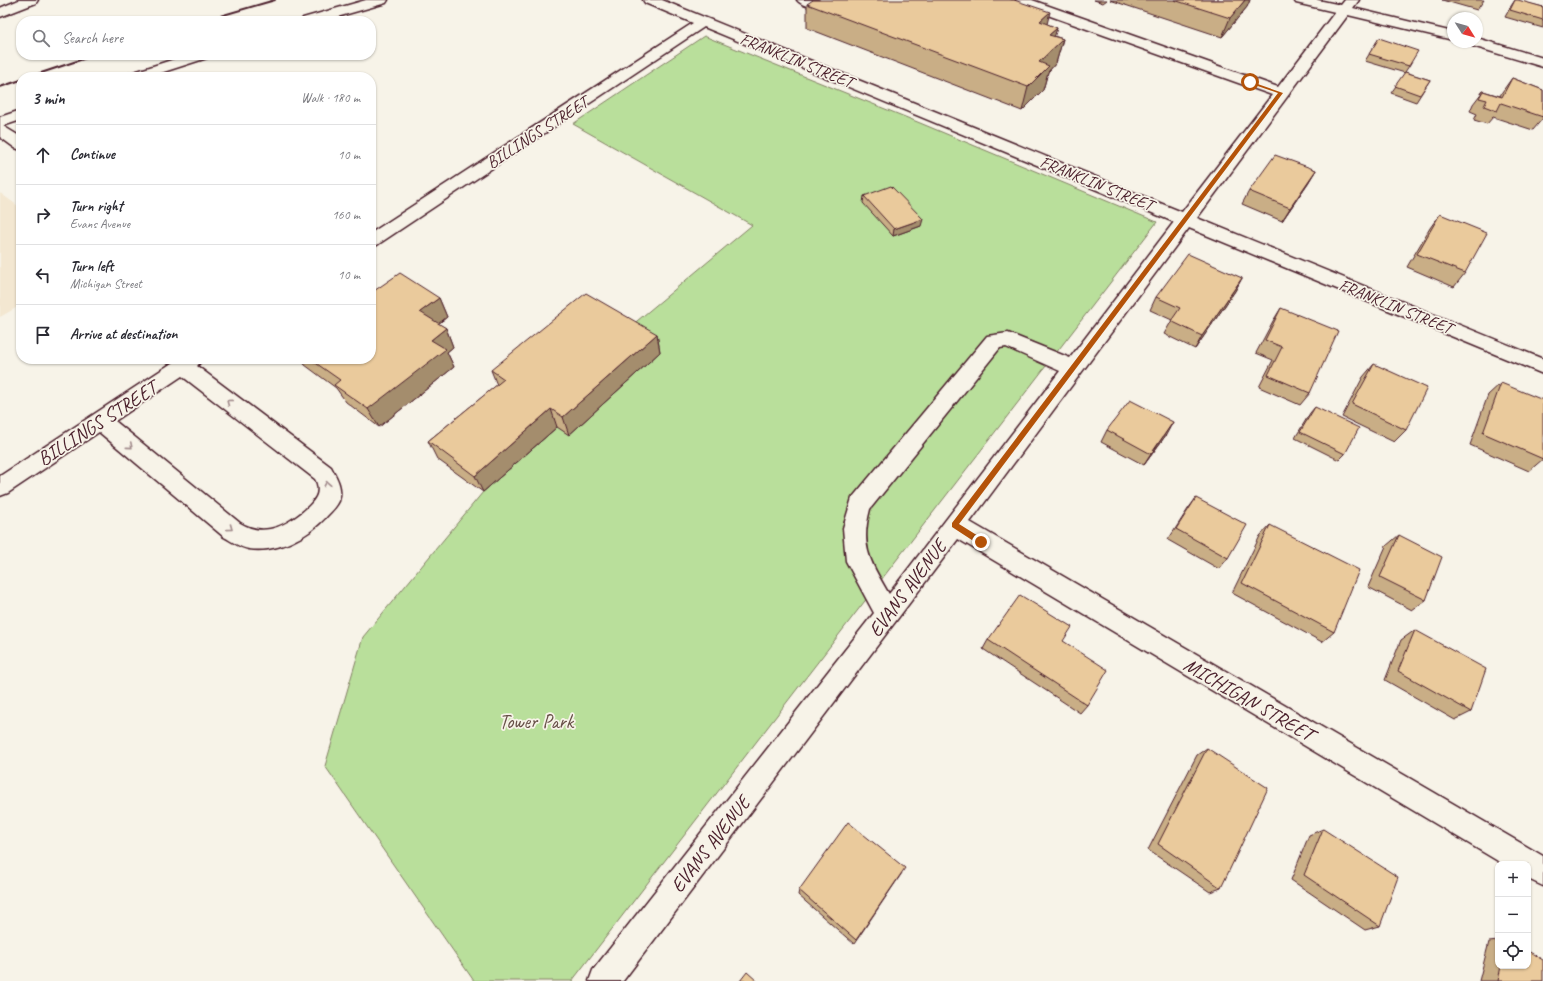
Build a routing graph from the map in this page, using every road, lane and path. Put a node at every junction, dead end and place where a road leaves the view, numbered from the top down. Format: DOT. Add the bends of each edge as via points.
graph roads {
  1 [pos="31,0"];
  2 [pos="381,0"];
  3 [pos="650,0"];
  4 [pos="1019,0"];
  5 [pos="1301,0"];
  6 [pos="1348,5"];
  7 [pos="0,13"];
  8 [pos="325,16"];
  9 [pos="703,22"];
  10 [pos="1447,34"];
  11 [pos="1483,45"];
  12 [pos="186,60"];
  13 [pos="1543,63"];
  14 [pos="149,72"];
  15 [pos="1281,93"];
  16 [pos="16,117"];
  17 [pos="0,122"];
  18 [pos="0,130"];
  19 [pos="16,141"];
  20 [pos="1185,219"];
  21 [pos="376,238"];
  22 [pos="186,364"];
  23 [pos="189,364"];
  24 [pos="1543,367"];
  25 [pos="1073,368"];
  26 [pos="100,421"];
  27 [pos="0,487"];
  28 [pos="955,525"];
  29 [pos="888,614"];
  30 [pos="1543,872"];
  31 [pos="604,981"];
  1 -- 7 [label="street"];
  2 -- 8 [label="street"];
  3 -- 9 [label="street, FRANKLIN STREET"];
  4 -- 15 [label="street"];
  5 -- 6 [label="street"];
  6 -- 10 [label="street"];
  6 -- 15 [label="street, EVANS AVENUE"];
  9 -- 20 [label="street, FRANKLIN STREET"];
  9 -- 21 [label="street, BILLINGS STREET"];
  11 -- 13 [label="street"];
  12 -- 14 [label="street"];
  15 -- 20 [label="street, EVANS AVENUE"];
  16 -- 17 [label="street"];
  18 -- 19 [label="street"];
  20 -- 24 [label="street, FRANKLIN STREET"];
  20 -- 25 [label="street, EVANS AVENUE"];
  22 -- 26 [label="street, BILLINGS STREET"];
  26 -- 23 [label="street, one-way" via="232,530 248,539 271,539 295,530 328,500 329,484 324,473"];
  25 -- 28 [label="street, EVANS AVENUE"];
  25 -- 29 [label="street" via="1008,340 994,341 860,505 854,528 858,561"];
  26 -- 27 [label="street, BILLINGS STREET"];
  28 -- 29 [label="street, EVANS AVENUE"];
  28 -- 30 [label="street, MICHIGAN STREET"];
  29 -- 31 [label="street, EVANS AVENUE"];
}
